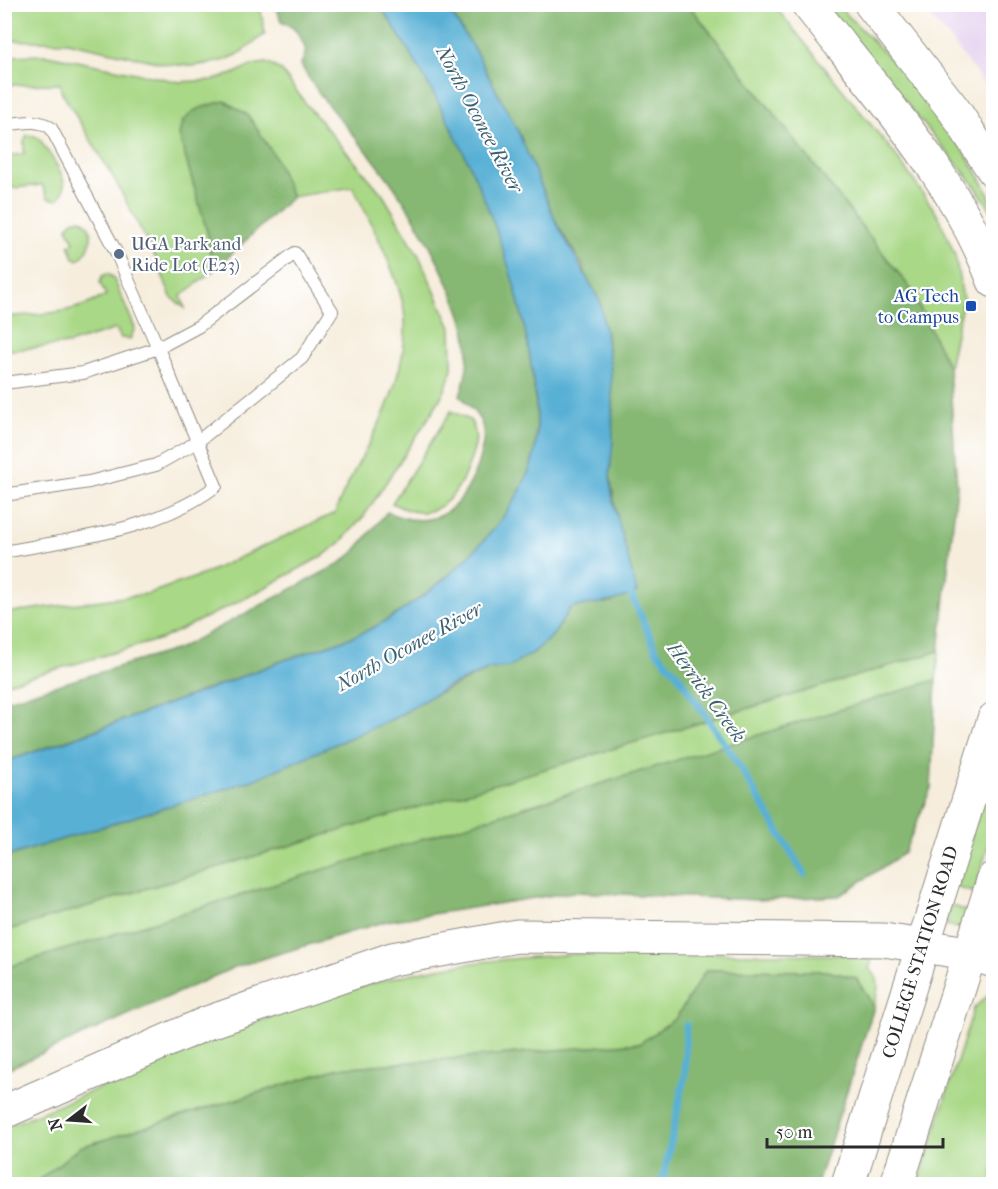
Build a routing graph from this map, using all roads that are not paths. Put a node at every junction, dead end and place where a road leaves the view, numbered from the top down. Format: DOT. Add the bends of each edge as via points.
graph roads {
  1 [pos="808,4"];
  2 [pos="871,4"];
  3 [pos="4,125"];
  4 [pos="993,171"];
  5 [pos="993,281"];
  6 [pos="158,348"];
  7 [pos="4,383"];
  8 [pos="197,442"];
  9 [pos="4,495"];
  10 [pos="4,552"];
  11 [pos="993,719"];
  12 [pos="993,881"];
  13 [pos="921,946"];
  14 [pos="981,957"];
  15 [pos="4,1112"];
  16 [pos="848,1185"];
  17 [pos="897,1185"];
  1 -- 5 [label="main road" via="936,170"];
  2 -- 4 [label="main road" via="954,110"];
  3 -- 6 [label="lane" via="33,122 51,128 116,252"];
  6 -- 7 [label="lane" via="83,373"];
  6 -- 8 [label="lane"];
  6 -- 8 [label="lane" via="199,326 295,253 332,311 302,358"];
  8 -- 9 [label="lane" via="156,465 89,482"];
  8 -- 10 [label="lane" via="216,486 194,503 131,526"];
  11 -- 13 [label="main road, COLLEGE STATION ROAD"];
  12 -- 14 [label="main road"];
  13 -- 14 [label="main road"];
  13 -- 15 [label="main road" via="884,940 730,936 517,936 392,959 359,970 207,1023"];
  13 -- 16 [label="main road, COLLEGE STATION ROAD"];
  14 -- 17 [label="main road"];
}
